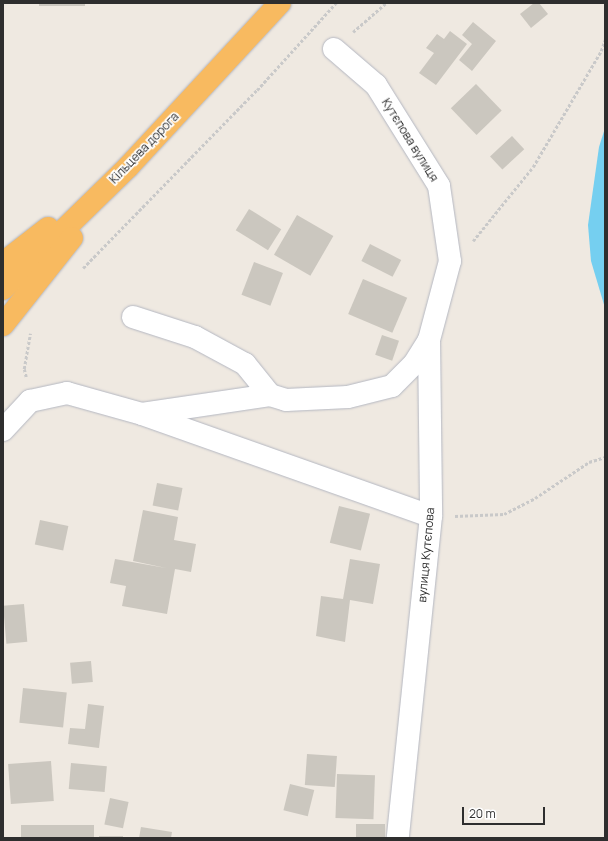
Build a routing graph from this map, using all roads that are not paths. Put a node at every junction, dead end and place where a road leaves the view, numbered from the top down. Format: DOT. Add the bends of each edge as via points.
graph roads {
  1 [pos="280,3"];
  2 [pos="334,49"];
  3 [pos="129,166"];
  4 [pos="3,263"];
  5 [pos="446,274"];
  6 [pos="3,289"];
  7 [pos="133,317"];
  8 [pos="3,324"];
  9 [pos="429,340"];
  10 [pos="270,394"];
  11 [pos="142,414"];
  12 [pos="3,430"];
  13 [pos="431,516"];
  14 [pos="398,838"];
  1 -- 3 [label="highway, Кільцева дорога"];
  2 -- 5 [label="street, Кутєпова вулиця" via="376,85 439,186 450,261"];
  3 -- 4 [label="highway"];
  3 -- 6 [label="highway, Кільцева дорога"];
  3 -- 8 [label="highway"];
  5 -- 9 [label="street, вулиця Кутєпова"];
  7 -- 10 [label="street" via="195,337 245,364"];
  9 -- 10 [label="street" via="414,364 392,386 348,397 286,400"];
  9 -- 13 [label="street, вулиця Кутєпова"];
  10 -- 11 [label="street"];
  11 -- 12 [label="street" via="67,393 30,401"];
  11 -- 13 [label="street"];
  13 -- 14 [label="street, вулиця Кутєпова"];
}
